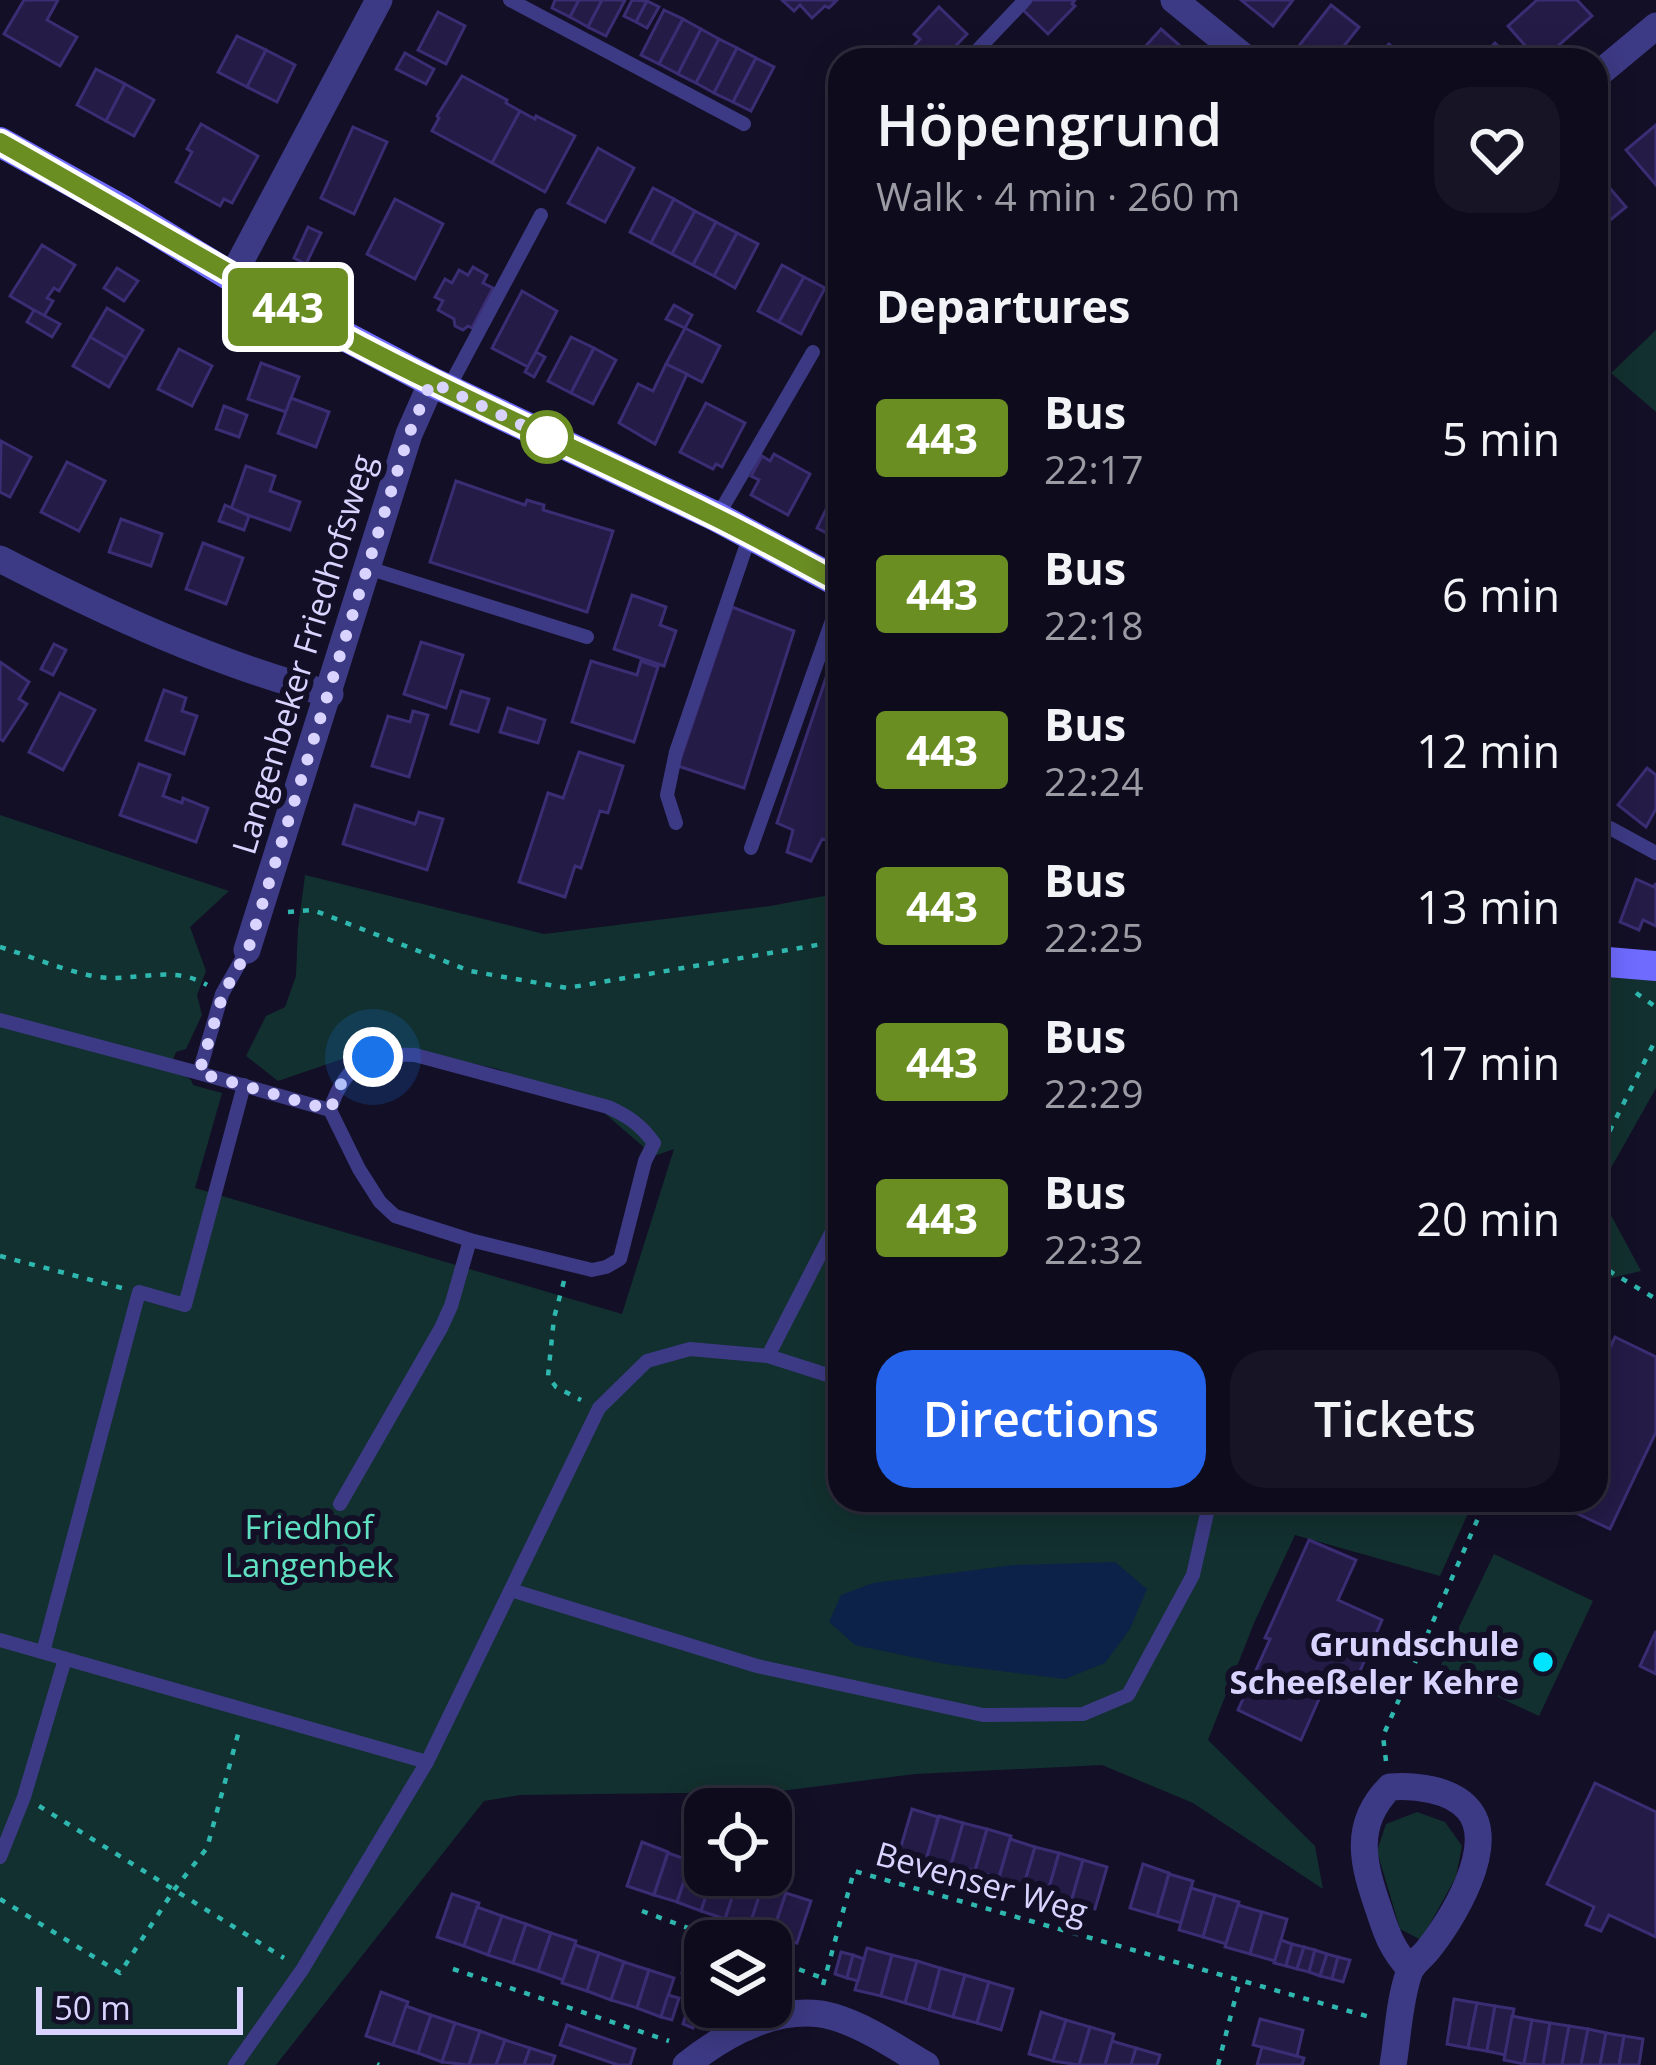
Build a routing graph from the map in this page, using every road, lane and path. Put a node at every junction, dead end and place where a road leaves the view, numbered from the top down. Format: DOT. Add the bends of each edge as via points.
graph roads {
  1 [pos="379,0"];
  2 [pos="510,0"];
  3 [pos="1025,0"];
  4 [pos="1174,0"];
  5 [pos="1656,26"];
  6 [pos="979,48"];
  7 [pos="1233,48"];
  8 [pos="1608,66"];
  9 [pos="744,124"];
  10 [pos="0,142"];
  11 [pos="541,215"];
  12 [pos="232,277"];
  13 [pos="813,352"];
  14 [pos="440,385"];
  15 [pos="716,518"];
  16 [pos="750,536"];
  17 [pos="0,559"];
  18 [pos="368,568"];
  19 [pos="828,577"];
  20 [pos="828,632"];
  21 [pos="587,637"];
  22 [pos="330,694"];
  23 [pos="676,823"];
  24 [pos="1610,828"];
  25 [pos="751,848"];
  26 [pos="1656,853"];
  27 [pos="259,914"];
  28 [pos="828,942"];
  29 [pos="0,947"];
  30 [pos="248,950"];
  31 [pos="1608,962"];
  32 [pos="1656,966"];
  33 [pos="223,994"];
  34 [pos="0,1020"];
  35 [pos="1656,1039"];
  36 [pos="199,1073"];
  37 [pos="244,1085"];
  38 [pos="330,1110"];
  39 [pos="1608,1134"];
  40 [pos="828,1239"];
  41 [pos="470,1240"];
  42 [pos="0,1256"];
  43 [pos="568,1264"];
  44 [pos="1608,1270"];
  45 [pos="139,1292"];
  46 [pos="1656,1298"];
  47 [pos="768,1356"];
  48 [pos="828,1375"];
  49 [pos="599,1408"];
  50 [pos="340,1504"];
  51 [pos="1207,1512"];
  52 [pos="1481,1512"];
  53 [pos="511,1590"];
  54 [pos="0,1640"];
  55 [pos="43,1652"];
  56 [pos="65,1659"];
  57 [pos="245,1710"];
  58 [pos="427,1762"];
  59 [pos="1390,1786"];
  60 [pos="24,1797"];
  61 [pos="0,1857"];
  62 [pos="174,1890"];
  63 [pos="0,1899"];
  64 [pos="642,1911"];
  65 [pos="684,1927"];
  66 [pos="792,1967"];
  67 [pos="453,1969"];
  68 [pos="1409,1969"];
  69 [pos="302,1970"];
  70 [pos="825,1979"];
  71 [pos="1240,1980"];
  72 [pos="815,2014"];
  73 [pos="1400,2026"];
  74 [pos="694,2059"];
  75 [pos="235,2065"];
  76 [pos="926,2065"];
  77 [pos="1218,2065"];
  78 [pos="1393,2065"];
  1 -- 12 [label="street"];
  2 -- 9 [label="lane"];
  3 -- 6 [label="lane"];
  4 -- 7 [label="street"];
  5 -- 8 [label="street"];
  10 -- 12 [label="main road"];
  11 -- 14 [label="lane"];
  12 -- 14 [label="main road"];
  13 -- 15 [label="lane"];
  14 -- 15 [label="main road"];
  14 -- 18 [label="street, Langenbeker Friedhofsweg" via="409,434"];
  15 -- 16 [label="main road"];
  16 -- 19 [label="main road"];
  16 -- 23 [label="lane" via="676,752 668,795"];
  17 -- 22 [label="street" via="116,617"];
  18 -- 21 [label="lane"];
  18 -- 22 [label="street, Langenbeker Friedhofsweg"];
  20 -- 25 [label="lane"];
  22 -- 27 [label="street, Langenbeker Friedhofsweg"];
  24 -- 26 [label="lane"];
  27 -- 28 [label="path" via="313,910 470,971 567,988"];
  27 -- 30 [label="street, Langenbeker Friedhofsweg"];
  29 -- 33 [label="path" via="96,977 172,973"];
  30 -- 33 [label="lane"];
  31 -- 32 [label="main road"];
  33 -- 36 [label="lane"];
  34 -- 36 [label="lane"];
  35 -- 39 [label="path"];
  36 -- 37 [label="lane"];
  37 -- 38 [label="lane"];
  37 -- 45 [label="lane" via="185,1304"];
  38 -- 41 [label="lane" via="395,1216"];
  38 -- 43 [label="lane" via="344,1077 391,1054 622,1113 654,1144 620,1259 592,1270"];
  40 -- 47 [label="lane"];
  41 -- 43 [label="lane"];
  41 -- 50 [label="lane" via="452,1306"];
  42 -- 45 [label="path"];
  43 -- 49 [label="path" via="548,1376"];
  44 -- 46 [label="path"];
  45 -- 55 [label="lane"];
  47 -- 48 [label="lane"];
  47 -- 49 [label="lane" via="690,1349 647,1360"];
  49 -- 53 [label="lane"];
  51 -- 53 [label="lane" via="1193,1575 1128,1695 1083,1714 983,1715 757,1666"];
  52 -- 59 [label="path" via="1383,1736"];
  53 -- 58 [label="lane"];
  54 -- 55 [label="lane"];
  55 -- 56 [label="lane"];
  56 -- 57 [label="lane"];
  56 -- 60 [label="lane"];
  57 -- 58 [label="lane"];
  57 -- 62 [label="path" via="207,1847"];
  58 -- 69 [label="lane"];
  59 -- 68 [label="street" via="1366,1824 1366,1872 1392,1949"];
  59 -- 68 [label="street" via="1459,1800 1472,1814 1477,1840 1469,1883"];
  60 -- 61 [label="lane"];
  60 -- 62 [label="path"];
  62 -- 63 [label="path" via="119,1973"];
  62 -- 69 [label="path"];
  64 -- 65 [label="path"];
  66 -- 70 [label="path"];
  67 -- 74 [label="path"];
  68 -- 73 [label="street"];
  69 -- 75 [label="lane"];
  70 -- 71 [label="path, Bevenser Weg" via="854,1871"];
  70 -- 72 [label="path, Bevenser Weg"];
  71 -- 73 [label="path, Bevenser Weg"];
  71 -- 77 [label="path"];
  72 -- 74 [label="street" via="758,2022"];
  72 -- 76 [label="street" via="865,2030"];
  73 -- 78 [label="street"];
}
